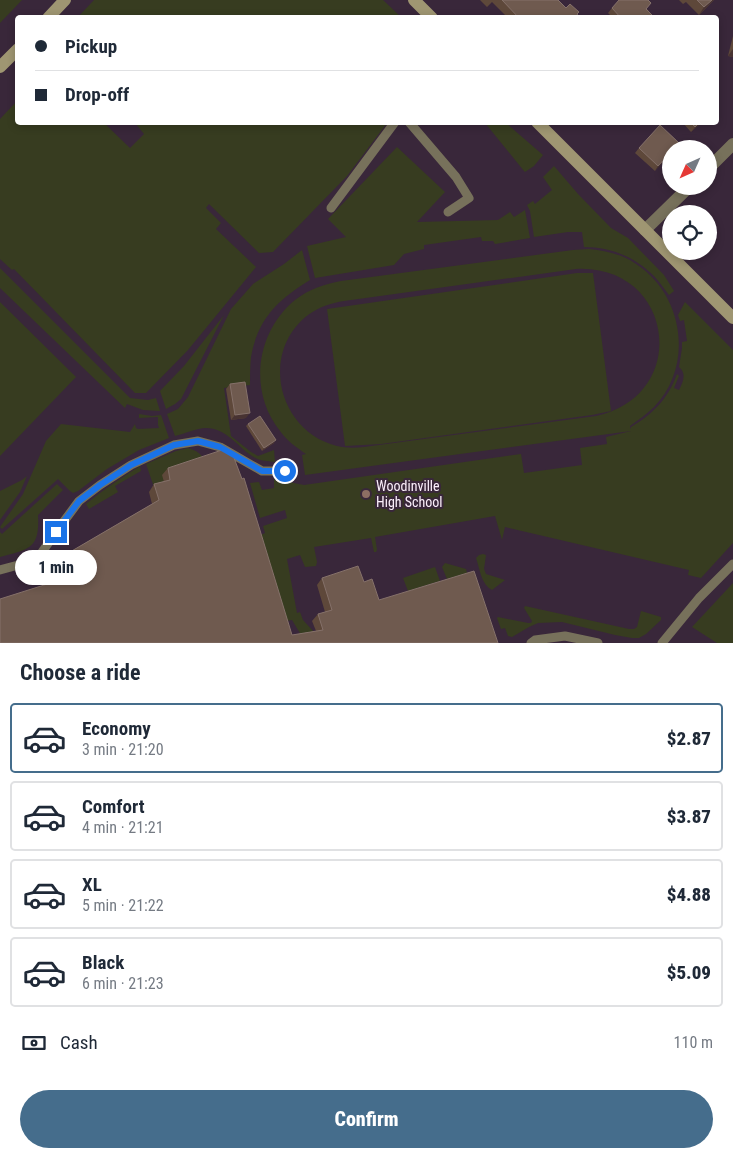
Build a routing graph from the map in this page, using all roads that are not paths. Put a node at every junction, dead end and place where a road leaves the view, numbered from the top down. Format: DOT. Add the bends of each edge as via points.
graph roads {
  1 [pos="65,0"];
  2 [pos="414,0"];
  3 [pos="51,15"];
  4 [pos="429,15"];
  5 [pos="15,52"];
  6 [pos="0,67"];
  7 [pos="393,125"];
  8 [pos="412,125"];
  9 [pos="540,125"];
  10 [pos="733,144"];
  11 [pos="718,159"];
  12 [pos="681,195"];
  13 [pos="331,208"];
  14 [pos="448,212"];
  15 [pos="645,230"];
  16 [pos="733,318"];
  17 [pos="285,471"];
  18 [pos="733,564"];
  19 [pos="0,570"];
  20 [pos="531,643"];
  21 [pos="598,643"];
  22 [pos="662,643"];
  1 -- 3 [label="main road"];
  2 -- 4 [label="main road"];
  5 -- 6 [label="main road"];
  7 -- 13 [label="lane"];
  8 -- 14 [label="lane" via="456,176 469,198"];
  9 -- 15 [label="main road"];
  10 -- 11 [label="street"];
  12 -- 15 [label="street"];
  15 -- 16 [label="main road"];
  17 -- 19 [label="lane" via="262,471 220,447 198,441 174,445 131,465 79,501 40,555"];
  18 -- 22 [label="lane" via="699,598"];
  20 -- 21 [label="lane" via="565,636"];
}
